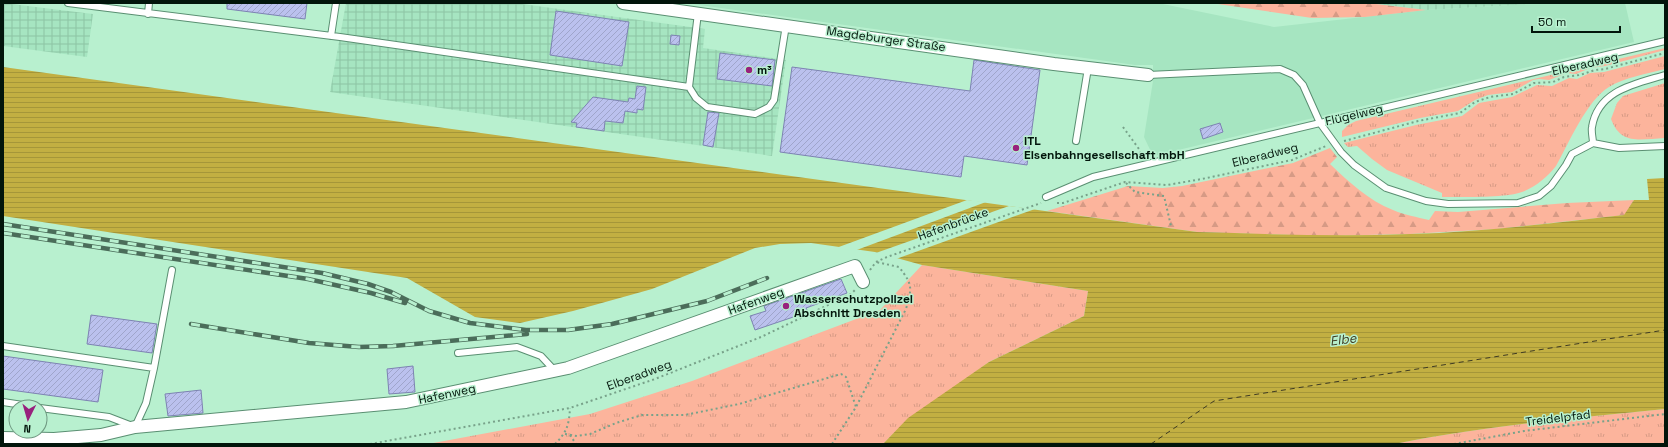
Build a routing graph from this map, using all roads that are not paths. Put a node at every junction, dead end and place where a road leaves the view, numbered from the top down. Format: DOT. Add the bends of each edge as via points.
graph roads {
  1 [pos="68,3"];
  2 [pos="149,3"];
  3 [pos="336,3"];
  4 [pos="623,3"];
  5 [pos="698,13"];
  6 [pos="148,14"];
  7 [pos="786,25"];
  8 [pos="332,36"];
  9 [pos="1665,41"];
  10 [pos="1088,68"];
  11 [pos="1148,75"];
  12 [pos="1665,75"];
  13 [pos="689,87"];
  14 [pos="1320,123"];
  15 [pos="1076,141"];
  16 [pos="1593,143"];
  17 [pos="1665,146"];
  18 [pos="1045,200"];
  19 [pos="172,270"];
  20 [pos="863,282"];
  21 [pos="3,346"];
  22 [pos="458,353"];
  23 [pos="154,368"];
  24 [pos="555,371"];
  25 [pos="48,409"];
  26 [pos="135,427"];
  27 [pos="3,438"];
  1 -- 6 [label="lane"];
  2 -- 6 [label="lane"];
  3 -- 8 [label="lane"];
  4 -- 5 [label="street, Magdeburger Straße"];
  5 -- 7 [label="street, Magdeburger Straße"];
  5 -- 13 [label="lane"];
  6 -- 8 [label="lane"];
  7 -- 10 [label="street, Magdeburger Straße"];
  7 -- 13 [label="lane" via="776,94 764,111 755,114 707,107 696,98"];
  8 -- 13 [label="lane"];
  9 -- 14 [label="lane, Flügelweg"];
  10 -- 11 [label="street, Magdeburger Straße"];
  10 -- 15 [label="lane"];
  11 -- 14 [label="lane" via="1280,69 1294,75 1303,85"];
  12 -- 16 [label="lane" via="1627,86 1610,96 1599,109 1592,128"];
  14 -- 16 [label="lane" via="1354,165 1386,188 1426,201 1448,204 1518,203 1539,196 1551,186 1572,154"];
  14 -- 18 [label="lane, Flügelweg" via="1094,177"];
  16 -- 17 [label="lane" via="1619,148"];
  19 -- 23 [label="lane"];
  20 -- 24 [label="street, Hafenweg" via="855,266"];
  21 -- 23 [label="lane"];
  22 -- 24 [label="lane" via="517,347 541,356"];
  23 -- 26 [label="lane" via="146,403"];
  24 -- 26 [label="street, Hafenweg" via="406,402"];
  25 -- 26 [label="lane" via="108,417"];
  26 -- 27 [label="street, Hafenweg" via="54,439"];
}
